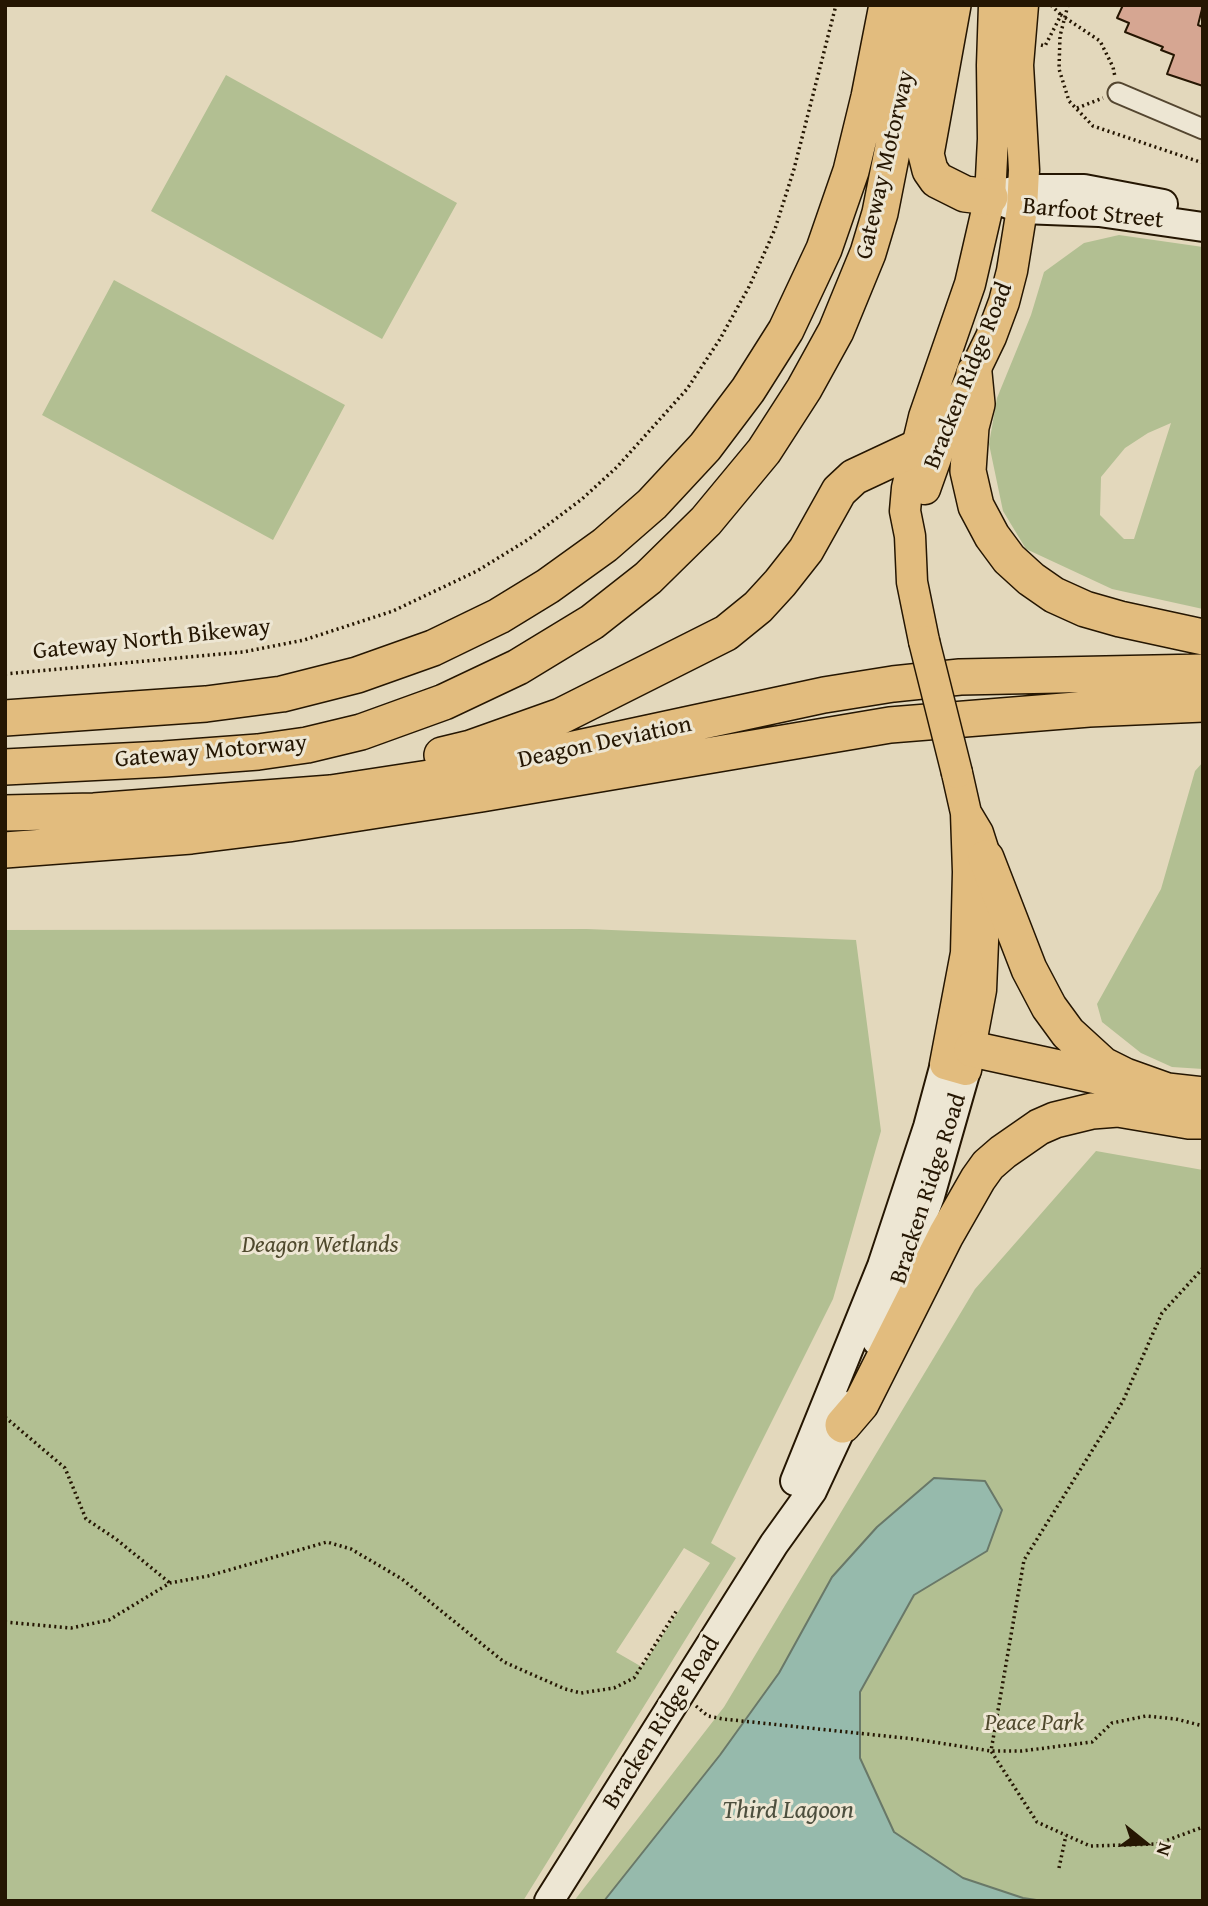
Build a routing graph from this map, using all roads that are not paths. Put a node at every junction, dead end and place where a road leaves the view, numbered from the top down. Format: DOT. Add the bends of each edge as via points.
graph roads {
  1 [pos="887,5"];
  2 [pos="921,5"];
  3 [pos="953,5"];
  4 [pos="994,5"];
  5 [pos="1023,5"];
  6 [pos="1118,93"];
  7 [pos="1203,129"];
  8 [pos="1011,198"];
  9 [pos="1203,212"];
  10 [pos="1203,227"];
  11 [pos="974,373"];
  12 [pos="916,448"];
  13 [pos="910,536"];
  14 [pos="1203,637"];
  15 [pos="1203,672"];
  16 [pos="1203,704"];
  17 [pos="998,716"];
  18 [pos="5,718"];
  19 [pos="1203,728"];
  20 [pos="5,767"];
  21 [pos="331,793"];
  22 [pos="5,813"];
  23 [pos="966,813"];
  24 [pos="5,850"];
  25 [pos="986,858"];
  26 [pos="958,1057"];
  27 [pos="1125,1076"];
  28 [pos="1203,1095"];
  29 [pos="1106,1109"];
  30 [pos="1203,1121"];
  31 [pos="844,1425"];
  32 [pos="774,1544"];
  33 [pos="549,1901"];
  1 -- 18 [label="highway, Gateway Motorway" via="851,171 824,249 786,330 705,447 652,504 605,545 499,616 433,648 357,675 282,694 206,704"];
  2 -- 20 [label="highway, Gateway Motorway" via="880,213 836,331 764,451 706,521 648,578 592,622 518,667 444,702 361,732 258,752"];
  3 -- 8 [label="highway" via="926,154 930,170 937,180 965,194"];
  4 -- 8 [label="main road, Bracken Ridge Road" via="993,139"];
  5 -- 8 [label="main road, Bracken Ridge Road"];
  6 -- 7 [label="street"];
  8 -- 9 [label="main road, Barfoot Street" via="1063,188 1102,191"];
  8 -- 10 [label="main road, Barfoot Street"];
  8 -- 11 [label="main road, Bracken Ridge Road" via="1012,271"];
  8 -- 12 [label="main road, Bracken Ridge Road" via="970,284"];
  11 -- 13 [label="main road, Bracken Ridge Road" via="936,453"];
  11 -- 14 [label="highway" via="977,404 968,471 976,506 1009,559 1054,595 1085,609"];
  12 -- 13 [label="main road, Bracken Ridge Road" via="905,511"];
  12 -- 21 [label="highway" via="853,477 839,491 806,550 780,583 726,633 561,716 471,748 360,773"];
  13 -- 23 [label="main road, Bracken Ridge Road, bridge" via="912,582"];
  15 -- 21 [label="highway, Deagon Deviation" via="960,677 893,684 462,773"];
  16 -- 17 [label="highway, Deagon Deviation"];
  17 -- 19 [label="highway" via="1028,730"];
  17 -- 24 [label="highway, Deagon Deviation" via="890,725 288,824"];
  21 -- 22 [label="highway, Deagon Deviation"];
  23 -- 25 [label="main road, Bracken Ridge Road"];
  23 -- 26 [label="main road, Bracken Ridge Road" via="966,953"];
  25 -- 26 [label="main road, Bracken Ridge Road" via="981,990"];
  25 -- 27 [label="highway" via="1020,948 1049,1007 1085,1051"];
  26 -- 27 [label="highway" via="1110,1079"];
  26 -- 29 [label="highway" via="1094,1099"];
  26 -- 31 [label="main road, Bracken Ridge Road" via="921,1221"];
  26 -- 32 [label="main road, Bracken Ridge Road"];
  27 -- 28 [label="highway" via="1167,1091"];
  29 -- 30 [label="highway"];
  29 -- 31 [label="highway" via="1039,1127 988,1165 946,1235 861,1404"];
  31 -- 32 [label="main road, Bracken Ridge Road" via="812,1490"];
  32 -- 33 [label="main road, Bracken Ridge Road"];
}
